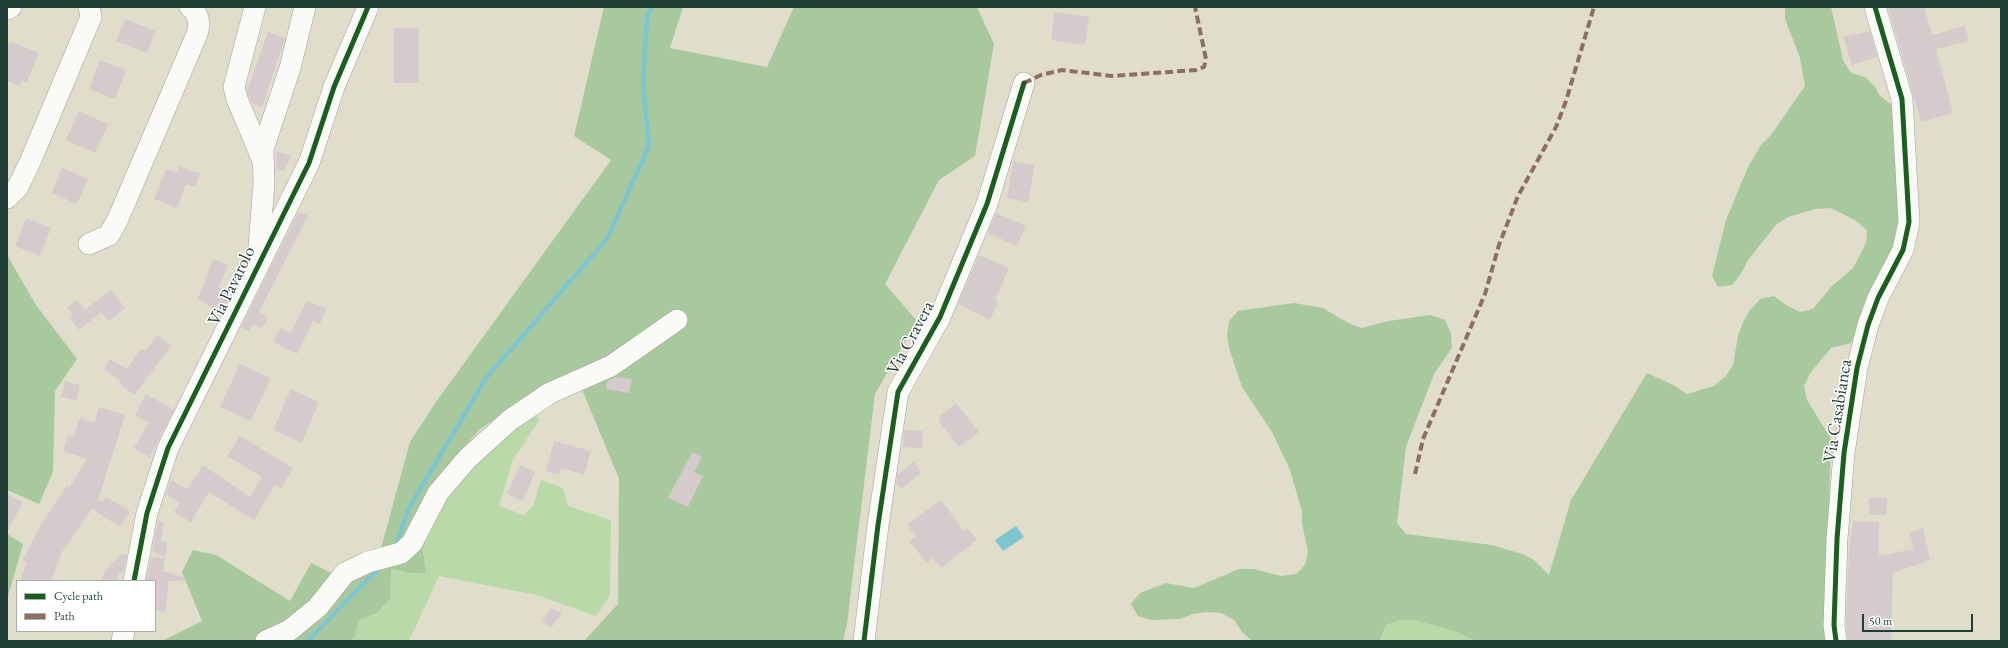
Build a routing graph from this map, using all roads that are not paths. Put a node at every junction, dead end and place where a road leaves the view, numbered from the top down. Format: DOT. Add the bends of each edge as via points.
graph roads {
  1 [pos="11,7"];
  2 [pos="89,7"];
  3 [pos="190,7"];
  4 [pos="255,7"];
  5 [pos="305,7"];
  6 [pos="368,7"];
  7 [pos="1875,7"];
  8 [pos="7,9"];
  9 [pos="1024,83"];
  10 [pos="264,164"];
  11 [pos="7,198"];
  12 [pos="89,244"];
  13 [pos="258,266"];
  14 [pos="677,320"];
  15 [pos="134,580"];
  16 [pos="266,641"];
  17 [pos="864,641"];
  18 [pos="1836,641"];
  1 -- 8 [label="street"];
  2 -- 11 [label="street" via="91,17 30,162 18,187"];
  3 -- 12 [label="street" via="194,10 199,26 191,48 118,219 109,235"];
  4 -- 10 [label="street" via="234,87"];
  5 -- 10 [label="street" via="290,68 263,149"];
  6 -- 13 [label="street, Via Pavarolo" via="334,87 309,163"];
  7 -- 18 [label="street, Via Casabianca" via="1902,99 1909,222 1903,250 1878,298 1868,325 1857,368 1844,453 1839,516 1834,625"];
  9 -- 17 [label="street, Via Cravera" via="984,211 940,317 898,392"];
  10 -- 13 [label="street"];
  13 -- 15 [label="street, Via Pavarolo" via="168,448 147,513"];
  14 -- 16 [label="street" via="611,366 550,393 510,420 467,459 438,493 412,543 401,553 368,562 345,573 318,607 290,630"];
}
